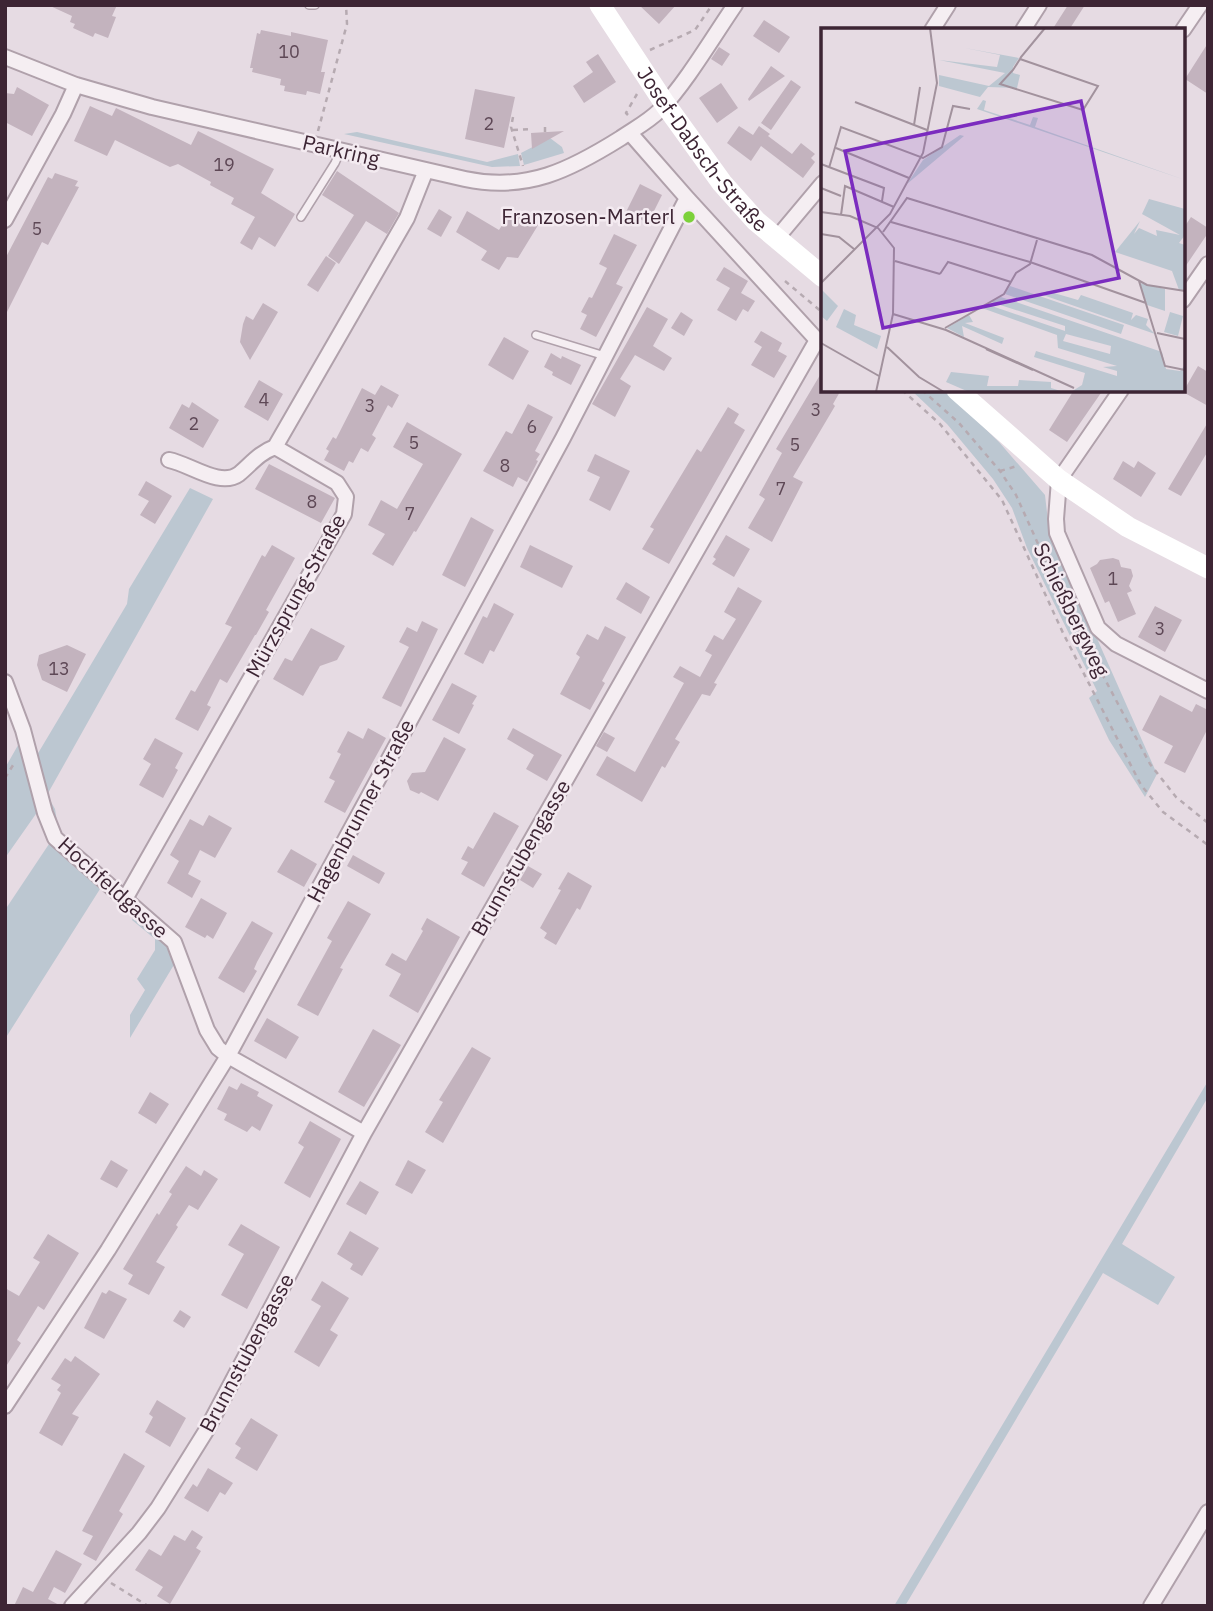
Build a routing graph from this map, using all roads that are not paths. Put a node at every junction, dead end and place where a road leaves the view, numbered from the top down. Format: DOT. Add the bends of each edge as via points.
graph roads {
  1 [pos="309,5"];
  2 [pos="315,5"];
  3 [pos="600,5"];
  4 [pos="735,5"];
  5 [pos="948,5"];
  6 [pos="1039,5"];
  7 [pos="1200,5"];
  8 [pos="933,28"];
  9 [pos="1025,28"];
  10 [pos="1184,28"];
  11 [pos="5,57"];
  12 [pos="76,85"];
  13 [pos="665,104"];
  14 [pos="630,126"];
  15 [pos="340,152"];
  16 [pos="426,170"];
  17 [pos="821,185"];
  18 [pos="687,198"];
  19 [pos="301,218"];
  20 [pos="5,220"];
  21 [pos="776,239"];
  22 [pos="1208,264"];
  23 [pos="821,275"];
  24 [pos="1185,297"];
  25 [pos="536,335"];
  26 [pos="605,356"];
  27 [pos="959,392"];
  28 [pos="1120,392"];
  29 [pos="275,447"];
  30 [pos="169,460"];
  31 [pos="1059,480"];
  32 [pos="1208,568"];
  33 [pos="5,682"];
  34 [pos="1208,691"];
  35 [pos="125,900"];
  36 [pos="228,1056"];
  37 [pos="364,1133"];
  38 [pos="5,1406"];
  39 [pos="1208,1512"];
  40 [pos="72,1606"];
  41 [pos="1151,1606"];
  1 -- 2 [label="lane"];
  3 -- 13 [label="main road, Josef-Dabsch-Straße"];
  4 -- 13 [label="street, Parkring"];
  5 -- 8 [label="street"];
  6 -- 9 [label="street"];
  7 -- 10 [label="street"];
  11 -- 12 [label="street, Parkring"];
  12 -- 15 [label="street, Parkring"];
  12 -- 20 [label="street"];
  13 -- 14 [label="street, Parkring"];
  13 -- 21 [label="main road, Josef-Dabsch-Straße" via="730,192"];
  14 -- 16 [label="street, Parkring" via="578,164 535,179 493,183"];
  14 -- 18 [label="street, Brunnstubengasse"];
  15 -- 16 [label="street, Parkring"];
  15 -- 19 [label="lane"];
  16 -- 29 [label="street" via="407,218"];
  17 -- 21 [label="street"];
  18 -- 26 [label="street, Hagenbrunner Straße"];
  18 -- 37 [label="street, Brunnstubengasse" via="817,340"];
  21 -- 23 [label="main road, Josef-Dabsch-Straße"];
  22 -- 24 [label="street"];
  25 -- 26 [label="lane"];
  26 -- 36 [label="street, Hagenbrunner Straße"];
  27 -- 31 [label="main road"];
  28 -- 31 [label="street"];
  29 -- 30 [label="street" via="226,479"];
  29 -- 35 [label="street, Mürzsprung-Straße" via="337,483 346,497 344,514"];
  31 -- 32 [label="main road" via="1128,527"];
  31 -- 34 [label="street" via="1057,533 1098,628 1116,644"];
  33 -- 35 [label="street, Hochfeldgasse" via="55,838"];
  35 -- 36 [label="street, Hochfeldgasse" via="174,942 207,1030"];
  36 -- 37 [label="street, Hochfeldgasse"];
  36 -- 38 [label="street, Hagenbrunner Straße"];
  37 -- 40 [label="street, Brunnstubengasse" via="185,1466 139,1533"];
  39 -- 41 [label="street"];
}
